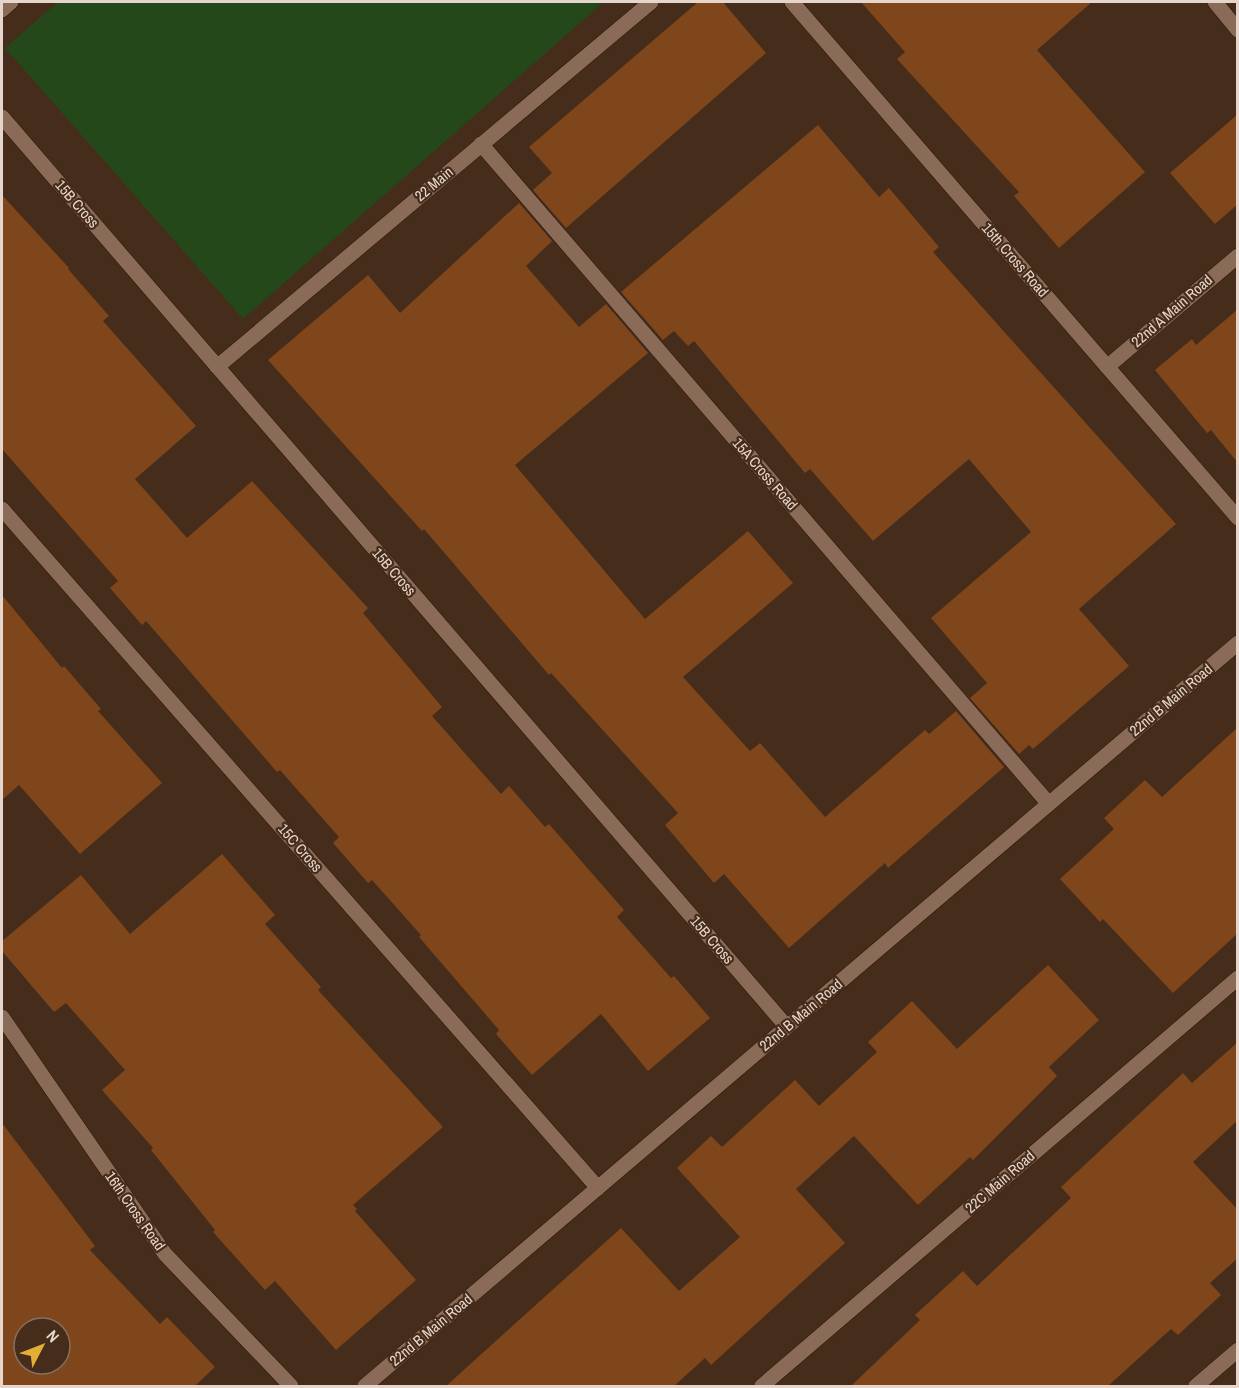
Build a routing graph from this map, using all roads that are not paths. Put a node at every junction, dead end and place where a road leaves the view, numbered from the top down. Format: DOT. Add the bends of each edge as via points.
graph roads {
  1 [pos="11,2"];
  2 [pos="651,2"];
  3 [pos="792,2"];
  4 [pos="1215,2"];
  5 [pos="2,10"];
  6 [pos="1238,30"];
  7 [pos="2,117"];
  8 [pos="481,144"];
  9 [pos="1238,255"];
  10 [pos="217,367"];
  11 [pos="1107,367"];
  12 [pos="2,508"];
  13 [pos="1238,518"];
  14 [pos="1238,644"];
  15 [pos="1049,804"];
  16 [pos="1238,978"];
  17 [pos="2,1017"];
  18 [pos="787,1027"];
  19 [pos="598,1188"];
  20 [pos="1238,1350"];
  21 [pos="291,1386"];
  22 [pos="365,1386"];
  23 [pos="762,1386"];
  24 [pos="1196,1386"];
  1 -- 5 [label="street"];
  2 -- 8 [label="street, 22 Main"];
  3 -- 11 [label="street, 15th Cross Road"];
  4 -- 6 [label="street"];
  7 -- 10 [label="street, 15B Cross"];
  8 -- 10 [label="street, 22 Main"];
  8 -- 15 [label="street, 15A Cross Road"];
  9 -- 11 [label="street, 22nd A Main Road"];
  10 -- 18 [label="street, 15B Cross"];
  11 -- 13 [label="street, 15th Cross Road"];
  12 -- 19 [label="street, 15C Cross"];
  14 -- 15 [label="street, 22nd B Main Road"];
  15 -- 18 [label="street, 22nd B Main Road"];
  16 -- 23 [label="street, 22C Main Road"];
  17 -- 21 [label="street, 16th Cross Road" via="165,1254"];
  18 -- 19 [label="street, 22nd B Main Road"];
  19 -- 22 [label="street, 22nd B Main Road"];
  20 -- 24 [label="street"];
}
